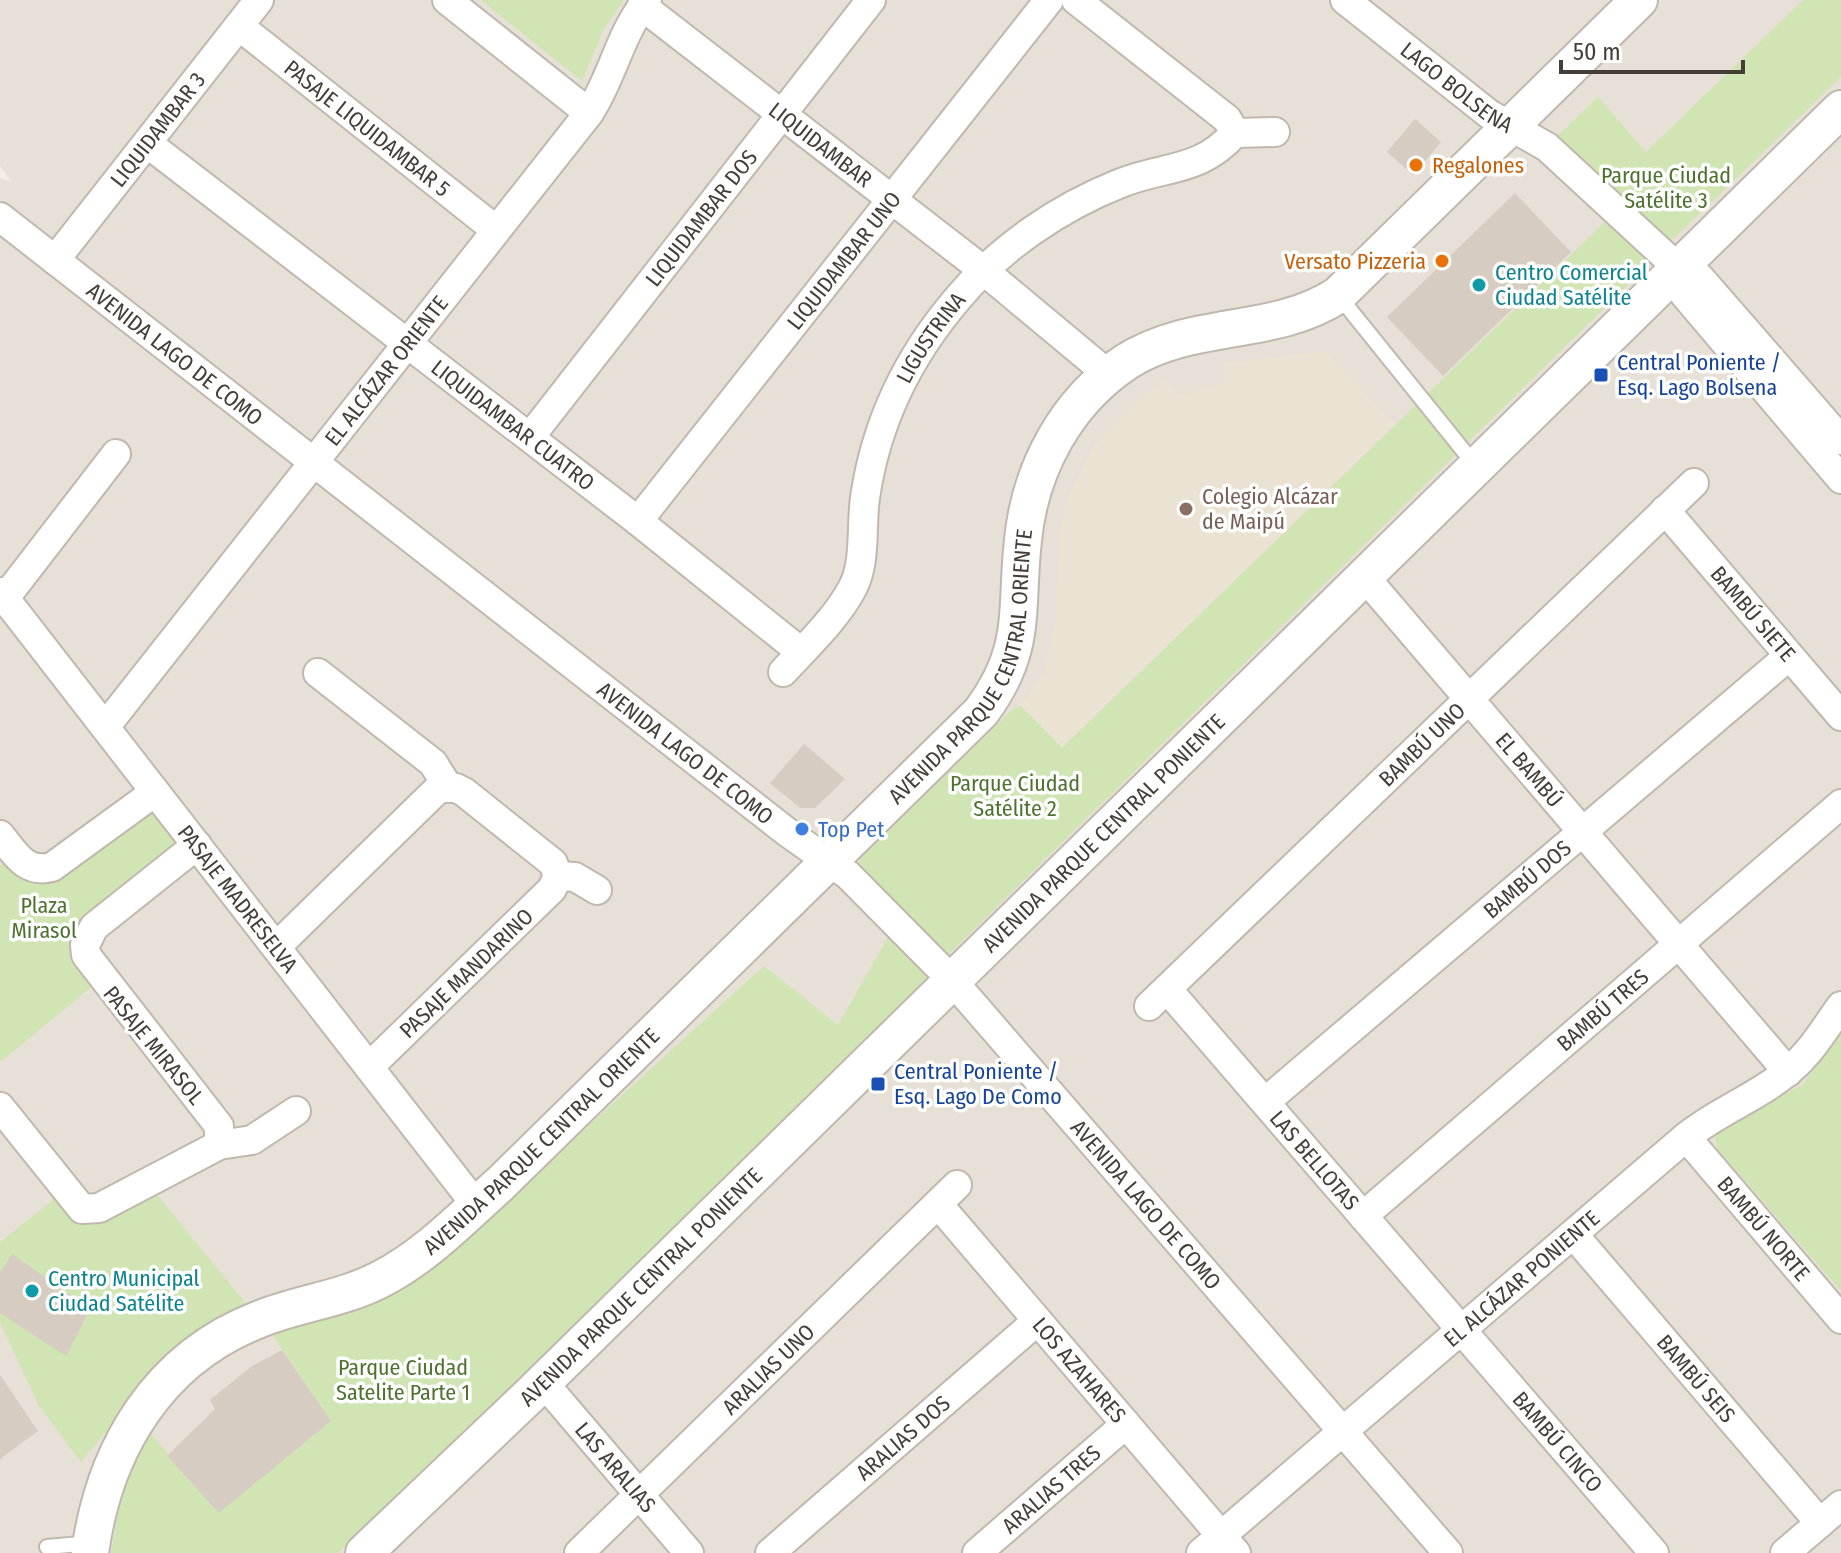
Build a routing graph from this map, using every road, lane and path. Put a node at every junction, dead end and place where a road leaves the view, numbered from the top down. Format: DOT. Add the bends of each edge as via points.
graph roads {
  1 [pos="259,0"];
  2 [pos="447,0"];
  3 [pos="871,0"];
  4 [pos="1049,0"];
  5 [pos="1076,0"];
  6 [pos="1345,0"];
  7 [pos="1639,0"];
  8 [pos="644,3"];
  9 [pos="239,26"];
  10 [pos="1841,109"];
  11 [pos="589,113"];
  12 [pos="783,114"];
  13 [pos="1511,126"];
  14 [pos="1275,132"];
  15 [pos="1235,133"];
  16 [pos="147,143"];
  17 [pos="890,199"];
  18 [pos="0,217"];
  19 [pos="496,230"];
  20 [pos="55,260"];
  21 [pos="1677,267"];
  22 [pos="983,270"];
  23 [pos="1338,295"];
  24 [pos="408,342"];
  25 [pos="1109,375"];
  26 [pos="530,437"];
  27 [pos="1841,440"];
  28 [pos="116,454"];
  29 [pos="314,461"];
  30 [pos="1475,465"];
  31 [pos="1841,479"];
  32 [pos="1694,483"];
  33 [pos="1665,510"];
  34 [pos="638,521"];
  35 [pos="1363,575"];
  36 [pos="2,595"];
  37 [pos="1789,656"];
  38 [pos="792,662"];
  39 [pos="318,673"];
  40 [pos="1469,699"];
  41 [pos="1841,716"];
  42 [pos="105,727"];
  43 [pos="448,787"];
  44 [pos="155,792"];
  45 [pos="1841,804"];
  46 [pos="1582,832"];
  47 [pos="0,835"];
  48 [pos="197,845"];
  49 [pos="827,861"];
  50 [pos="558,876"];
  51 [pos="597,890"];
  52 [pos="1679,944"];
  53 [pos="276,947"];
  54 [pos="951,979"];
  55 [pos="1158,998"];
  56 [pos="1841,1006"];
  57 [pos="369,1067"];
  58 [pos="1788,1072"];
  59 [pos="1265,1102"];
  60 [pos="0,1107"];
  61 [pos="296,1111"];
  62 [pos="1686,1137"];
  63 [pos="219,1145"];
  64 [pos="948,1195"];
  65 [pos="476,1205"];
  66 [pos="1363,1216"];
  67 [pos="1573,1234"];
  68 [pos="1841,1319"];
  69 [pos="1037,1321"];
  70 [pos="1461,1330"];
  71 [pos="543,1382"];
  72 [pos="1126,1424"];
  73 [pos="1343,1431"];
  74 [pos="639,1495"];
  75 [pos="1831,1514"];
  76 [pos="47,1547"];
  77 [pos="1219,1547"];
  78 [pos="91,1548"];
  79 [pos="364,1553"];
  80 [pos="579,1553"];
  81 [pos="689,1553"];
  82 [pos="770,1553"];
  83 [pos="977,1553"];
  84 [pos="1448,1553"];
  85 [pos="1654,1553"];
  86 [pos="1785,1553"];
  1 -- 9 [label="street, LIQUIDAMBAR 3"];
  2 -- 11 [label="street"];
  3 -- 12 [label="street, LIQUIDAMBAR DOS"];
  4 -- 17 [label="street, LIQUIDAMBAR UNO"];
  5 -- 15 [label="street" via="1227,119"];
  6 -- 13 [label="street, LAGO BOLSENA"];
  7 -- 13 [label="street, AVENIDA PARQUE CENTRAL ORIENTE"];
  8 -- 11 [label="street, EL ALCÁZAR ORIENTE" via="625,30"];
  8 -- 12 [label="street, LIQUIDAMBAR"];
  9 -- 16 [label="street, LIQUIDAMBAR 3"];
  9 -- 19 [label="street, PASAJE LIQUIDAMBAR 5"];
  10 -- 21 [label="street, AVENIDA PARQUE CENTRAL PONIENTE"];
  11 -- 19 [label="street, EL ALCÁZAR ORIENTE"];
  12 -- 17 [label="street, LIQUIDAMBAR"];
  12 -- 26 [label="street, LIQUIDAMBAR DOS"];
  13 -- 21 [label="street, LAGO BOLSENA" via="1547,147"];
  13 -- 23 [label="street, AVENIDA PARQUE CENTRAL ORIENTE"];
  14 -- 15 [label="street"];
  15 -- 22 [label="street, LIGUSTRINA" via="1203,161 1129,179 1076,204"];
  16 -- 20 [label="street, LIQUIDAMBAR 3"];
  16 -- 24 [label="street, LIQUIDAMBAR CUATRO"];
  17 -- 22 [label="street, LIQUIDAMBAR"];
  17 -- 34 [label="street, LIQUIDAMBAR UNO"];
  18 -- 20 [label="street, AVENIDA LAGO DE COMO"];
  19 -- 24 [label="street, EL ALCÁZAR ORIENTE"];
  20 -- 29 [label="street, AVENIDA LAGO DE COMO"];
  21 -- 27 [label="street, LAGO BOLSENA" via="1706,283"];
  21 -- 30 [label="street, AVENIDA PARQUE CENTRAL PONIENTE"];
  21 -- 31 [label="street, LAGO BOLSENA" via="1688,300"];
  22 -- 25 [label="street, LIQUIDAMBAR"];
  22 -- 38 [label="street, LIGUSTRINA" via="930,333 896,390 870,466 854,586"];
  23 -- 25 [label="street, AVENIDA PARQUE CENTRAL ORIENTE" via="1286,318 1164,343"];
  23 -- 30 [label="lane"];
  24 -- 26 [label="street, LIQUIDAMBAR CUATRO"];
  24 -- 29 [label="street, EL ALCÁZAR ORIENTE"];
  25 -- 49 [label="street, AVENIDA PARQUE CENTRAL ORIENTE" via="1065,423 1034,485 1023,541 1019,627 992,697"];
  26 -- 34 [label="street, LIQUIDAMBAR CUATRO"];
  28 -- 36 [label="street"];
  29 -- 42 [label="street, EL ALCÁZAR ORIENTE"];
  29 -- 49 [label="street, AVENIDA LAGO DE COMO"];
  30 -- 35 [label="street, AVENIDA PARQUE CENTRAL PONIENTE"];
  32 -- 33 [label="street, BAMBÚ UNO"];
  33 -- 37 [label="street, BAMBÚ SIETE"];
  33 -- 40 [label="street, BAMBÚ UNO"];
  34 -- 38 [label="street, LIQUIDAMBAR CUATRO"];
  35 -- 40 [label="street, EL BAMBÚ"];
  35 -- 54 [label="street, AVENIDA PARQUE CENTRAL PONIENTE"];
  36 -- 42 [label="street, PASAJE MADRESELVA"];
  37 -- 41 [label="street, BAMBÚ SIETE"];
  37 -- 46 [label="street, BAMBÚ DOS"];
  39 -- 43 [label="street" via="433,763"];
  40 -- 46 [label="street, EL BAMBÚ"];
  40 -- 55 [label="street, BAMBÚ UNO"];
  42 -- 44 [label="street, PASAJE MADRESELVA"];
  43 -- 50 [label="street" via="464,792 553,863"];
  43 -- 53 [label="street" via="433,794"];
  44 -- 47 [label="street" via="52,867 25,866"];
  44 -- 48 [label="street, PASAJE MADRESELVA"];
  45 -- 52 [label="street, BAMBÚ TRES"];
  46 -- 52 [label="street, EL BAMBÚ"];
  46 -- 59 [label="street, BAMBÚ DOS"];
  48 -- 53 [label="street, PASAJE MADRESELVA"];
  48 -- 63 [label="street, PASAJE MIRASOL" via="94,927 85,945 89,965 219,1126"];
  49 -- 54 [label="street, AVENIDA LAGO DE COMO" via="848,875"];
  49 -- 65 [label="street, AVENIDA PARQUE CENTRAL ORIENTE"];
  50 -- 51 [label="street" via="575,877"];
  50 -- 57 [label="street, PASAJE MANDARINO" via="552,889"];
  52 -- 58 [label="street, EL BAMBÚ"];
  52 -- 66 [label="street, BAMBÚ TRES"];
  53 -- 57 [label="street, PASAJE MADRESELVA"];
  54 -- 71 [label="street, AVENIDA PARQUE CENTRAL PONIENTE"];
  54 -- 73 [label="street, AVENIDA LAGO DE COMO"];
  55 -- 59 [label="street, LAS BELLOTAS"];
  56 -- 58 [label="street, EL ALCÁZAR PONIENTE"];
  57 -- 65 [label="street, PASAJE MADRESELVA"];
  58 -- 62 [label="street, EL ALCÁZAR PONIENTE"];
  59 -- 66 [label="street, LAS BELLOTAS"];
  60 -- 63 [label="street" via="82,1209 99,1208"];
  61 -- 63 [label="street" via="252,1140"];
  62 -- 67 [label="street, EL ALCÁZAR PONIENTE"];
  62 -- 68 [label="street, BAMBÚ NORTE"];
  64 -- 69 [label="street, LOS AZAHARES"];
  64 -- 74 [label="street, ARALIAS UNO"];
  65 -- 78 [label="street, AVENIDA PARQUE CENTRAL ORIENTE" via="424,1251 383,1278 242,1326 177,1371 116,1455 96,1509"];
  66 -- 70 [label="street, LAS BELLOTAS"];
  67 -- 70 [label="street, EL ALCÁZAR PONIENTE"];
  67 -- 75 [label="street, BAMBÚ SEIS"];
  69 -- 72 [label="street, LOS AZAHARES"];
  69 -- 82 [label="street, ARALIAS DOS"];
  70 -- 73 [label="street, EL ALCÁZAR PONIENTE"];
  70 -- 85 [label="street, BAMBÚ CINCO"];
  71 -- 74 [label="street, LAS ARALIAS"];
  71 -- 79 [label="street, AVENIDA PARQUE CENTRAL PONIENTE"];
  72 -- 77 [label="street, LOS AZAHARES"];
  72 -- 83 [label="street, ARALIAS TRES"];
  73 -- 77 [label="street, EL ALCÁZAR PONIENTE"];
  73 -- 84 [label="street, AVENIDA LAGO DE COMO"];
  74 -- 80 [label="street, ARALIAS UNO"];
  74 -- 81 [label="street, LAS ARALIAS"];
  75 -- 86 [label="street"];
  76 -- 78 [label="lane"];
}
